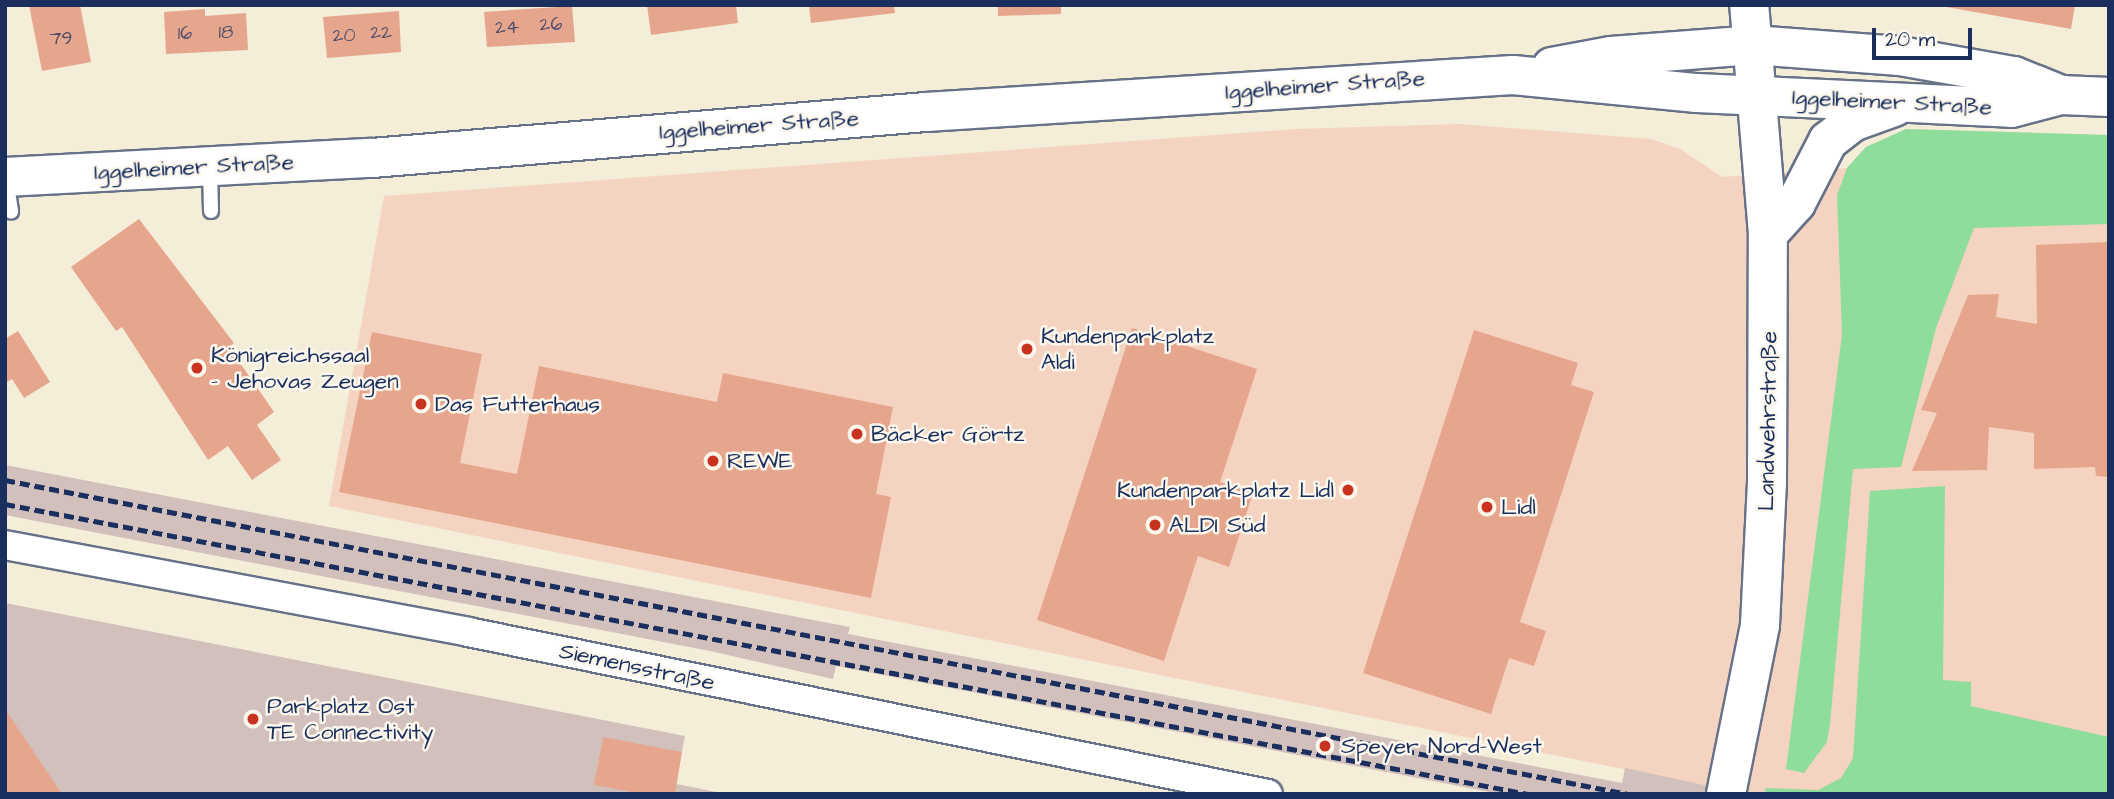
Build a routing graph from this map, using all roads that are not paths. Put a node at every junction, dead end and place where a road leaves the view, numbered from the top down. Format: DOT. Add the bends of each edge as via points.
graph roads {
  1 [pos="1749,5"];
  2 [pos="1753,45"];
  3 [pos="1513,75"];
  4 [pos="2061,95"];
  5 [pos="1757,97"];
  6 [pos="2109,97"];
  7 [pos="1910,101"];
  8 [pos="210,164"];
  9 [pos="7,189"];
  10 [pos="211,211"];
  11 [pos="1768,234"];
  12 [pos="5,545"];
  13 [pos="1268,794"];
  14 [pos="1726,794"];
  1 -- 2 [label="main road, Landwehrstraße"];
  2 -- 3 [label="main road, Iggelheimer Straße" via="1611,55"];
  2 -- 4 [label="main road, Iggelheimer Straße" via="1900,56 2014,76"];
  2 -- 5 [label="main road, Landwehrstraße"];
  3 -- 5 [label="main road, Iggelheimer Straße"];
  3 -- 8 [label="main road, Iggelheimer Straße" via="926,112 372,158"];
  4 -- 6 [label="main road, Iggelheimer Straße"];
  4 -- 7 [label="main road, Iggelheimer Straße" via="2011,108"];
  5 -- 7 [label="main road, Iggelheimer Straße"];
  5 -- 11 [label="main road, Landwehrstraße"];
  7 -- 11 [label="main road" via="1852,122 1828,141 1796,203"];
  8 -- 9 [label="main road, Iggelheimer Straße"];
  8 -- 10 [label="lane"];
  11 -- 14 [label="main road, Landwehrstraße" via="1771,344 1763,590"];
  12 -- 13 [label="street, Siemensstraße" via="468,632"];
}
